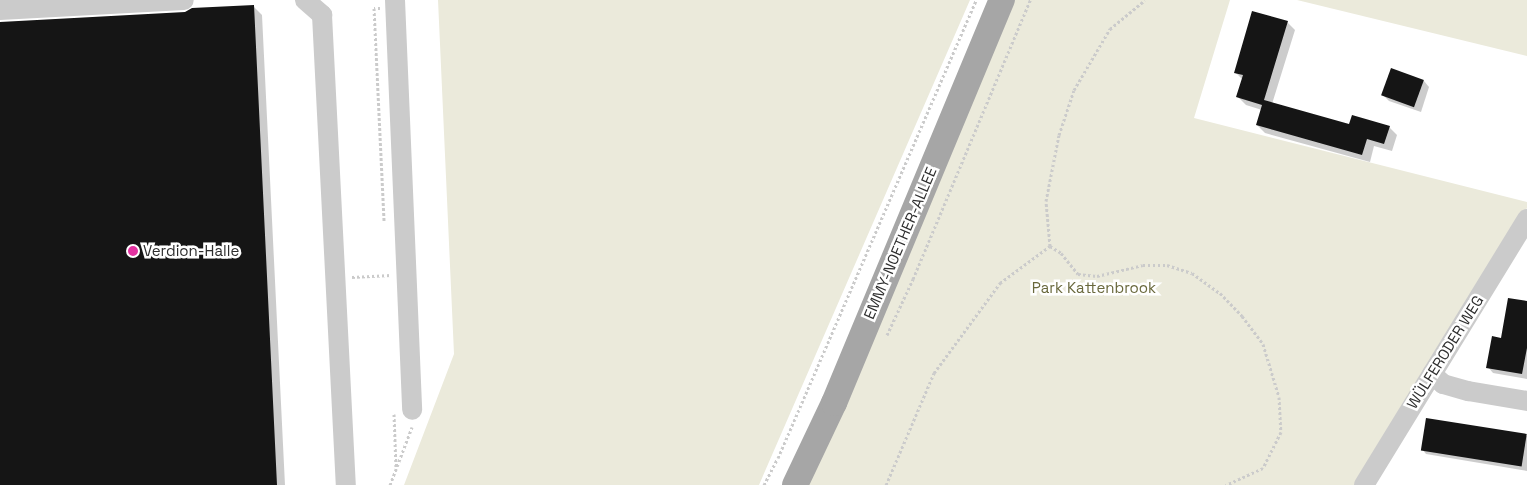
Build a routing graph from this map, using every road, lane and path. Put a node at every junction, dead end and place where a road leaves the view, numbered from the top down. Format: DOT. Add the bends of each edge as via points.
graph roads {
  1 [pos="184,0"];
  2 [pos="305,0"];
  3 [pos="395,0"];
  4 [pos="976,0"];
  5 [pos="1002,0"];
  6 [pos="1030,0"];
  7 [pos="1145,0"];
  8 [pos="0,10"];
  9 [pos="1527,219"];
  10 [pos="1050,246"];
  11 [pos="406,274"];
  12 [pos="335,278"];
  13 [pos="884,342"];
  14 [pos="1432,374"];
  15 [pos="1527,401"];
  16 [pos="412,410"];
  17 [pos="346,485"];
  18 [pos="390,485"];
  19 [pos="764,485"];
  20 [pos="794,485"];
  21 [pos="886,485"];
  22 [pos="1226,485"];
  23 [pos="1364,485"];
  1 -- 8 [label="street"];
  2 -- 12 [label="street" via="322,16"];
  3 -- 11 [label="street"];
  4 -- 19 [label="path"];
  5 -- 20 [label="main road, EMMY-NOETHER-ALLEE" via="834,403"];
  6 -- 13 [label="path"];
  7 -- 10 [label="path" via="1110,29 1074,90 1059,135 1046,202"];
  9 -- 14 [label="street, WÜLFERODER WEG"];
  10 -- 21 [label="path" via="1000,283 934,373"];
  10 -- 22 [label="path" via="1061,253 1078,274 1098,276 1143,265 1168,265 1192,273 1220,293 1263,344 1279,397 1281,432 1263,468"];
  11 -- 12 [label="path"];
  11 -- 16 [label="street"];
  12 -- 17 [label="street"];
  14 -- 15 [label="street" via="1443,384"];
  14 -- 23 [label="street, WÜLFERODER WEG"];
  16 -- 18 [label="path" via="419,410"];
}
